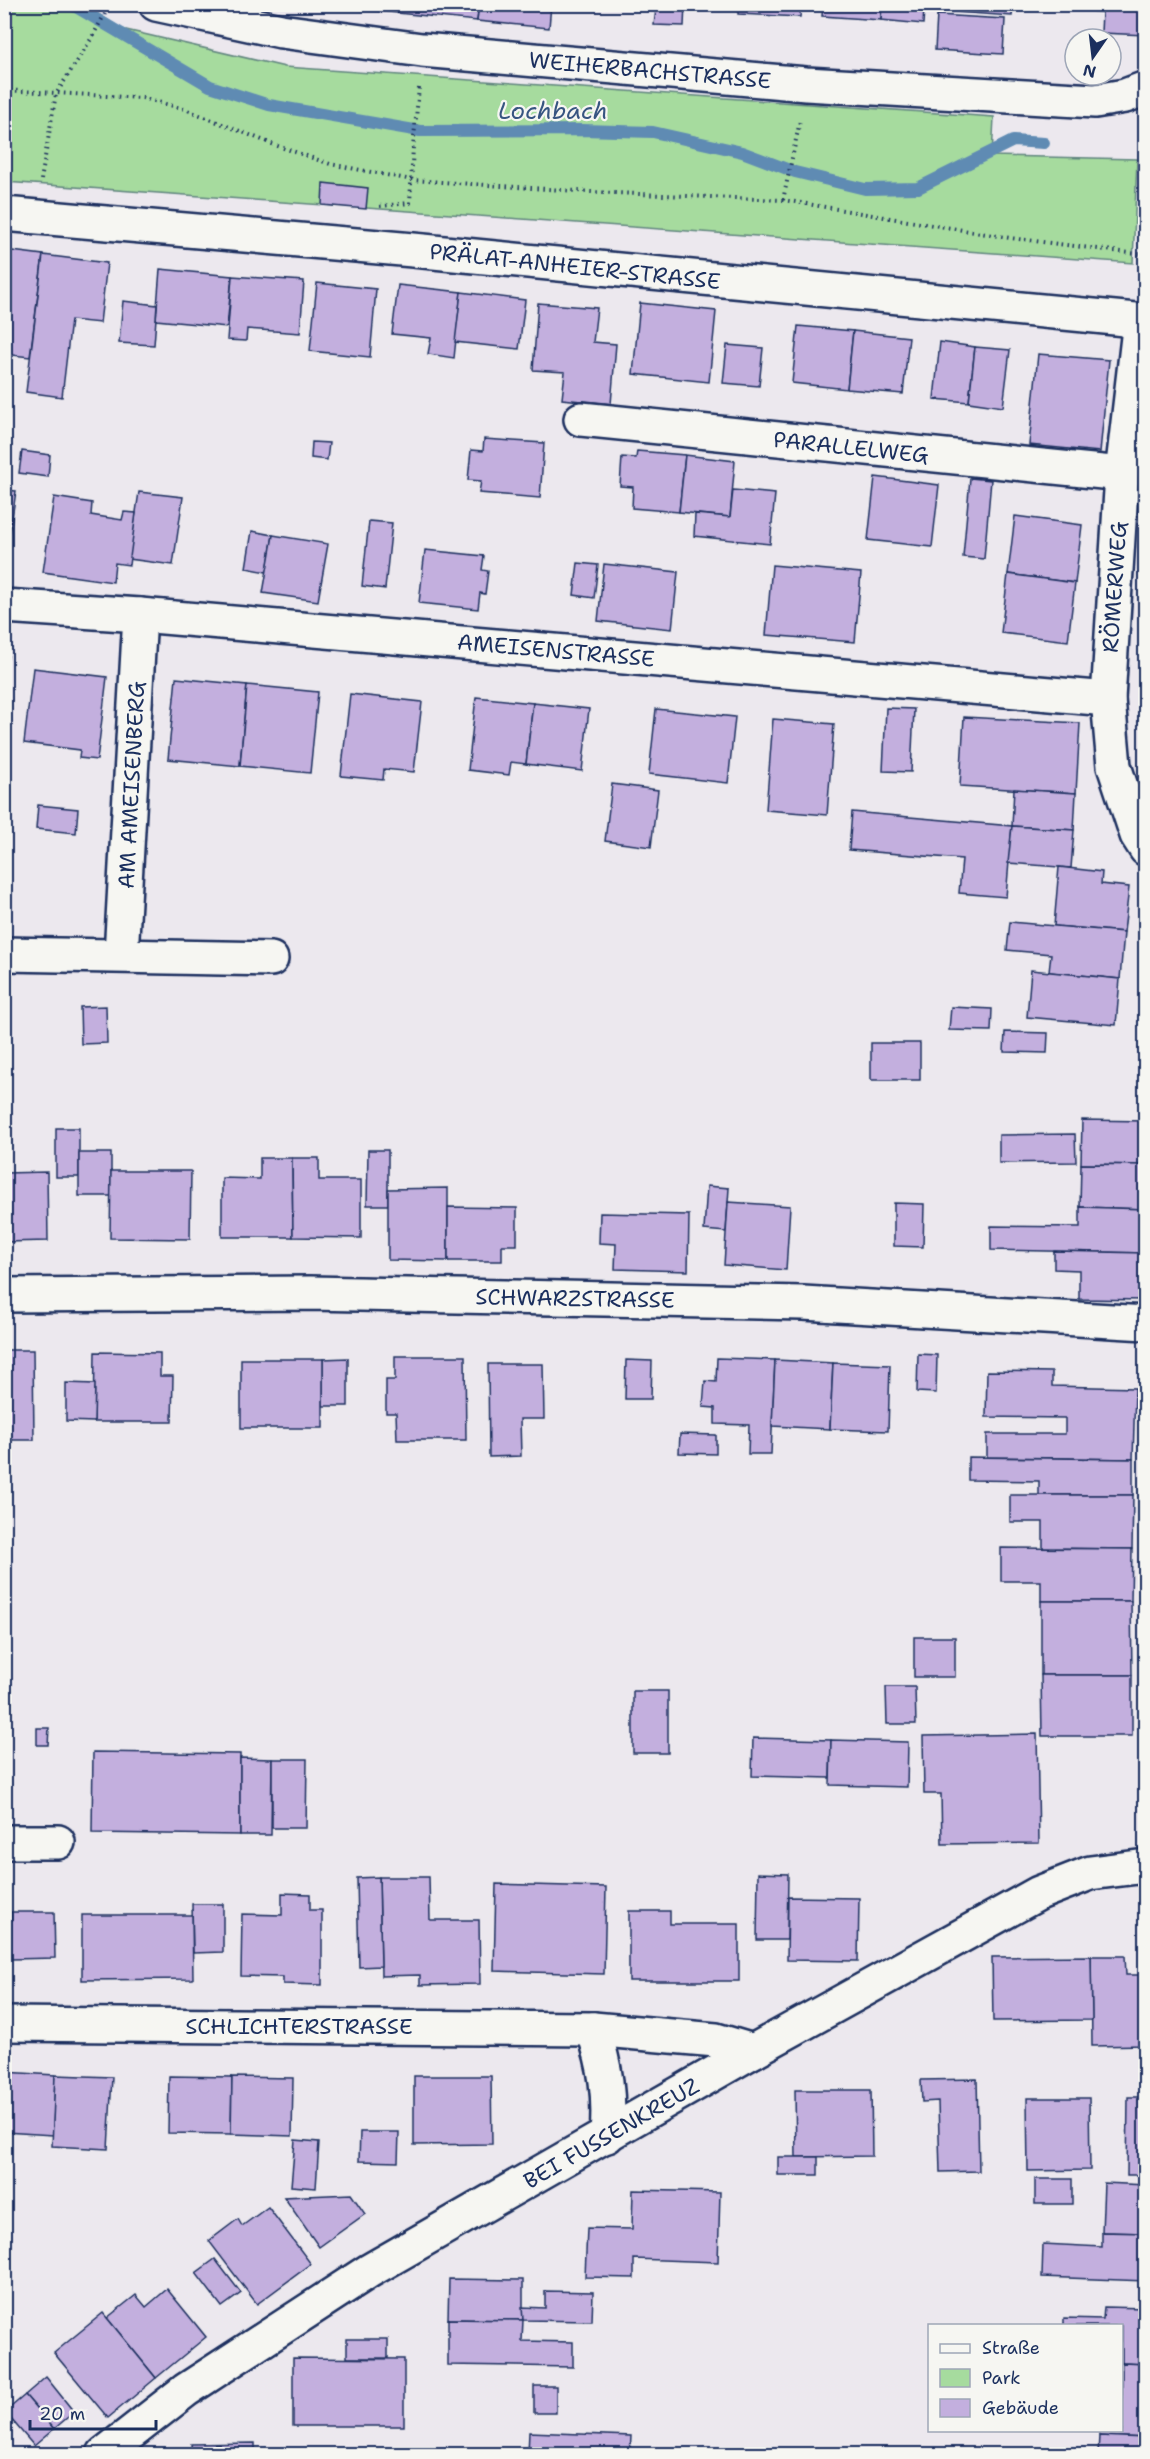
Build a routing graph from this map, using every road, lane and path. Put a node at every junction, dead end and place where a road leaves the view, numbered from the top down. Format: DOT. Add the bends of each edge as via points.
graph roads {
  1 [pos="112,4"];
  2 [pos="156,4"];
  3 [pos="1146,88"];
  4 [pos="4,90"];
  5 [pos="56,94"];
  6 [pos="418,109"];
  7 [pos="795,153"];
  8 [pos="42,177"];
  9 [pos="412,180"];
  10 [pos="783,200"];
  11 [pos="4,214"];
  12 [pos="1146,255"];
  13 [pos="1143,321"];
  14 [pos="581,419"];
  15 [pos="1122,474"];
  16 [pos="4,606"];
  17 [pos="140,615"];
  18 [pos="1108,699"];
  19 [pos="1146,849"];
  20 [pos="4,954"];
  21 [pos="122,955"];
  22 [pos="271,959"];
  23 [pos="4,1295"];
  24 [pos="1146,1323"];
  25 [pos="4,1842"];
  26 [pos="58,1842"];
  27 [pos="1146,1866"];
  28 [pos="4,2024"];
  29 [pos="593,2029"];
  30 [pos="753,2051"];
  31 [pos="607,2136"];
  32 [pos="104,2454"];
  1 -- 5 [label="path"];
  2 -- 3 [label="street, WEIHERBACHSTRASSE" via="281,31 422,50 807,84 1095,101"];
  4 -- 5 [label="path"];
  5 -- 8 [label="path"];
  5 -- 9 [label="path" via="142,98 185,109 330,164"];
  6 -- 9 [label="path"];
  7 -- 10 [label="path"];
  9 -- 10 [label="path"];
  10 -- 12 [label="path" via="1010,238"];
  11 -- 13 [label="street, PRÄLAT-ANHEIER-STRASSE"];
  13 -- 15 [label="street, RÖMERWEG"];
  14 -- 15 [label="street, PARALLELWEG"];
  15 -- 18 [label="street, RÖMERWEG"];
  16 -- 17 [label="street, AMEISENSTRASSE"];
  17 -- 18 [label="street, AMEISENSTRASSE"];
  17 -- 21 [label="street, AM AMEISENBERG"];
  18 -- 19 [label="street, RÖMERWEG" via="1114,766 1137,835"];
  20 -- 21 [label="street"];
  21 -- 22 [label="street"];
  23 -- 24 [label="street, SCHWARZSTRASSE" via="310,1293 779,1302"];
  25 -- 26 [label="street"];
  27 -- 30 [label="street, BEI FUSSENKREUZ" via="1090,1873 1039,1893"];
  28 -- 29 [label="street, SCHLICHTERSTRASSE"];
  29 -- 30 [label="street, SCHLICHTERSTRASSE" via="716,2040"];
  29 -- 31 [label="street" via="608,2085"];
  30 -- 31 [label="street, BEI FUSSENKREUZ"];
  31 -- 32 [label="street, BEI FUSSENKREUZ" via="369,2271 186,2390"];
}
